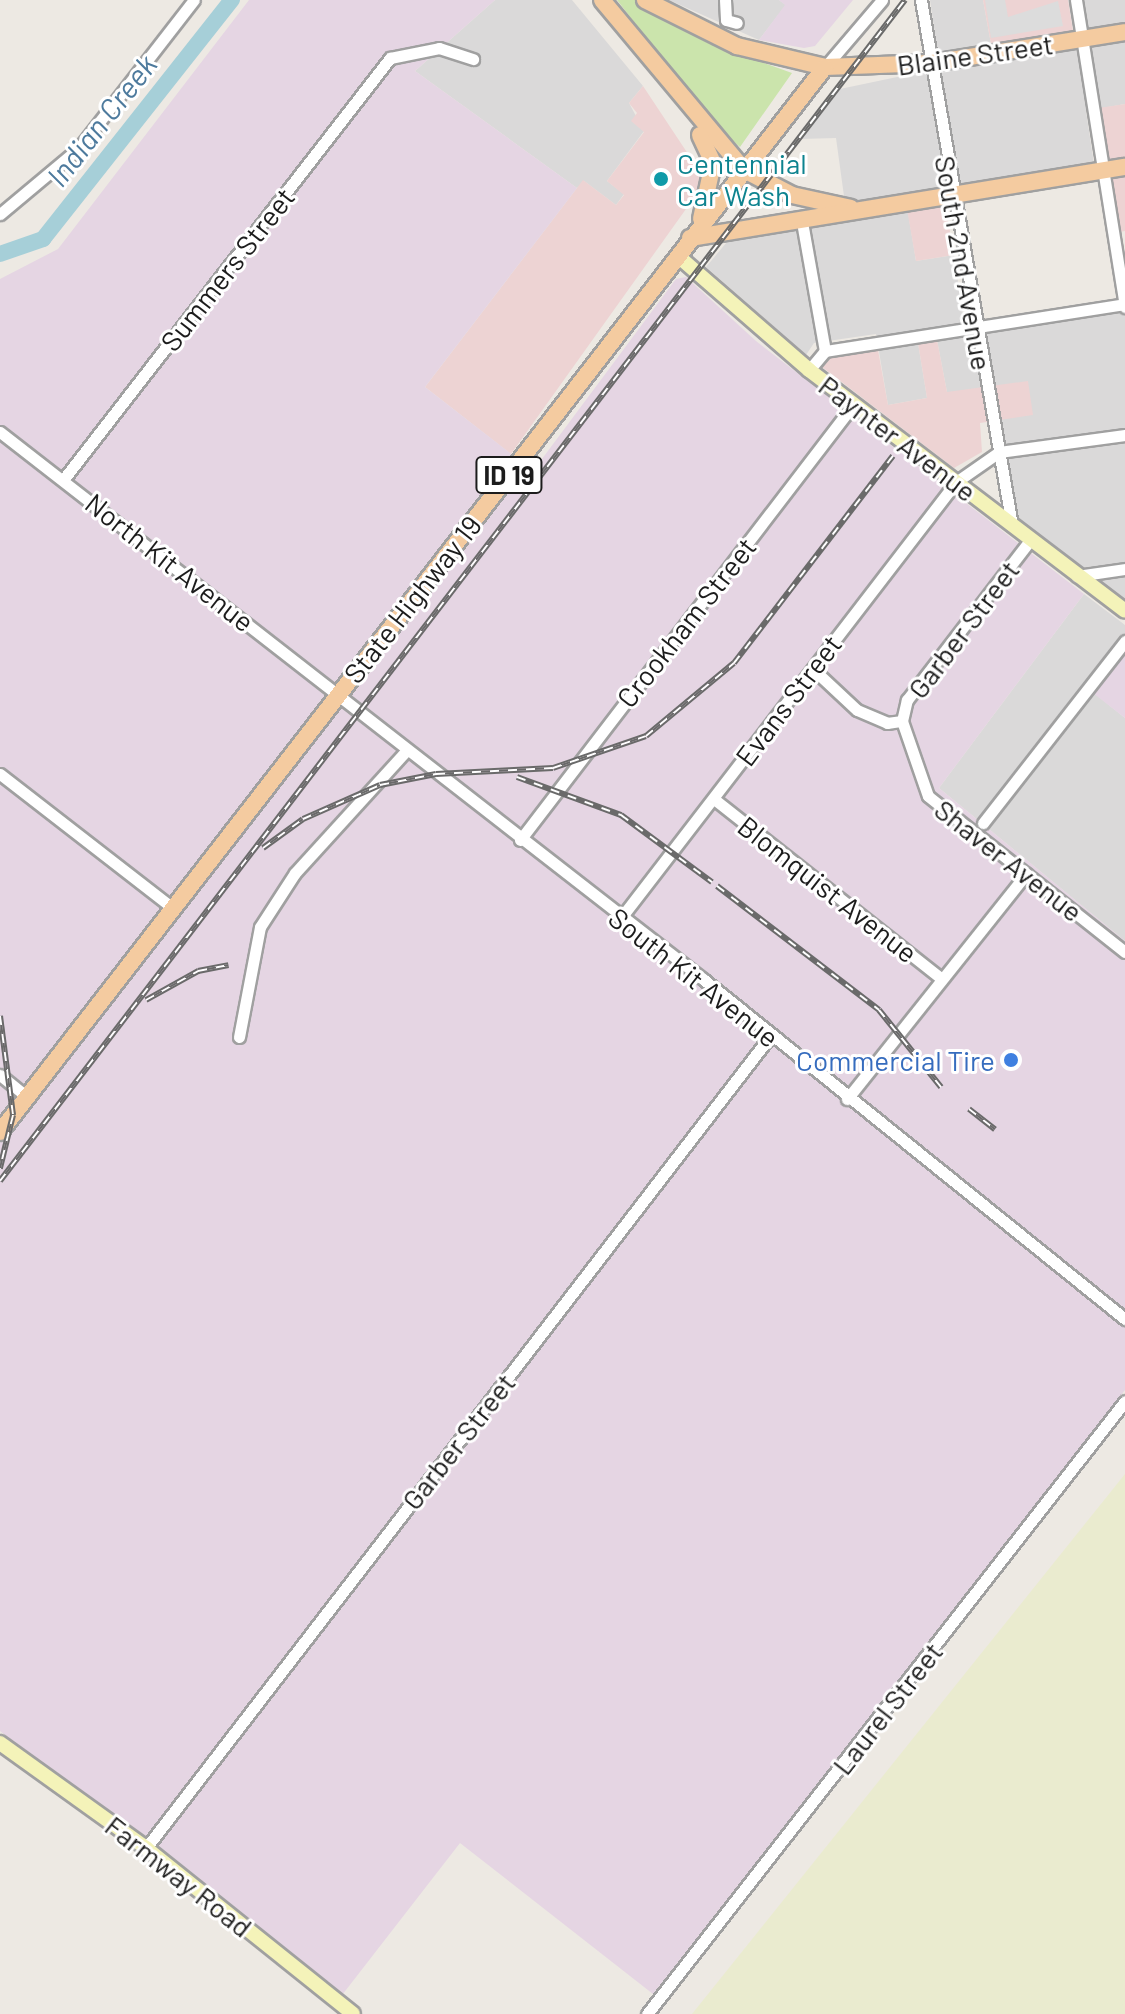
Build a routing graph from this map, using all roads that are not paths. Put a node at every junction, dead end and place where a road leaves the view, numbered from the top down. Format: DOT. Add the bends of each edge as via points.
graph roads {
  1 [pos="194,0"];
  2 [pos="602,0"];
  3 [pos="645,0"];
  4 [pos="725,0"];
  5 [pos="882,0"];
  6 [pos="921,0"];
  7 [pos="1076,0"];
  8 [pos="737,23"];
  9 [pos="1125,32"];
  10 [pos="1082,39"];
  11 [pos="473,59"];
  12 [pos="932,63"];
  13 [pos="825,67"];
  14 [pos="1125,167"];
  15 [pos="744,170"];
  16 [pos="1104,170"];
  17 [pos="952,195"];
  18 [pos="860,210"];
  19 [pos="0,214"];
  20 [pos="802,222"];
  21 [pos="695,232"];
  22 [pos="678,256"];
  23 [pos="1125,305"];
  24 [pos="974,328"];
  25 [pos="825,351"];
  26 [pos="809,370"];
  27 [pos="853,405"];
  28 [pos="0,432"];
  29 [pos="1125,435"];
  30 [pos="999,452"];
  31 [pos="63,480"];
  32 [pos="956,482"];
  33 [pos="1012,525"];
  34 [pos="1030,540"];
  35 [pos="1125,569"];
  36 [pos="1077,576"];
  37 [pos="1125,611"];
  38 [pos="1125,641"];
  39 [pos="813,669"];
  40 [pos="339,694"];
  41 [pos="902,721"];
  42 [pos="407,750"];
  43 [pos="0,774"];
  44 [pos="714,799"];
  45 [pos="983,823"];
  46 [pos="520,840"];
  47 [pos="1026,874"];
  48 [pos="173,908"];
  49 [pos="620,919"];
  50 [pos="1125,952"];
  51 [pos="942,979"];
  52 [pos="771,1035"];
  53 [pos="239,1037"];
  54 [pos="0,1075"];
  55 [pos="27,1097"];
  56 [pos="847,1099"];
  57 [pos="0,1132"];
  58 [pos="1125,1319"];
  59 [pos="1125,1401"];
  60 [pos="0,1743"];
  61 [pos="146,1848"];
  62 [pos="353,2014"];
  63 [pos="647,2014"];
  1 -- 19 [label="street" via="79,148"];
  2 -- 15 [label="main road"];
  2 -- 21 [label="main road" via="610,21 711,153"];
  3 -- 13 [label="main road, Blaine Street" via="726,43"];
  4 -- 8 [label="street" via="726,20"];
  5 -- 13 [label="street"];
  6 -- 12 [label="street, South 2nd Avenue"];
  7 -- 10 [label="street"];
  9 -- 10 [label="main road, Blaine Street"];
  10 -- 12 [label="main road, Blaine Street"];
  10 -- 16 [label="street"];
  11 -- 31 [label="street, Summers Street" via="439,48 390,58"];
  12 -- 13 [label="main road, Blaine Street"];
  12 -- 17 [label="street, South 2nd Avenue"];
  13 -- 15 [label="main road, State Highway 19 / ID 19"];
  14 -- 16 [label="main road"];
  15 -- 18 [label="main road" via="792,195"];
  15 -- 21 [label="main road, State Highway 19 / ID 19"];
  16 -- 17 [label="main road"];
  16 -- 23 [label="street"];
  17 -- 18 [label="main road"];
  17 -- 24 [label="street, South 2nd Avenue"];
  18 -- 20 [label="main road"];
  20 -- 21 [label="main road"];
  20 -- 25 [label="street"];
  21 -- 22 [label="main road, State Highway 19 / ID 19"];
  22 -- 26 [label="street, Paynter Avenue"];
  22 -- 40 [label="main road, State Highway 19 / ID 19"];
  23 -- 24 [label="street"];
  24 -- 25 [label="street"];
  24 -- 30 [label="street, South 2nd Avenue"];
  25 -- 26 [label="street"];
  26 -- 27 [label="street, Paynter Avenue"];
  27 -- 32 [label="street, Paynter Avenue"];
  27 -- 46 [label="street, Crookham Street"];
  28 -- 31 [label="street, North Kit Avenue"];
  29 -- 30 [label="street"];
  30 -- 32 [label="street, Evans Street"];
  30 -- 33 [label="street, South 2nd Avenue"];
  31 -- 40 [label="street, North Kit Avenue"];
  32 -- 33 [label="street, Paynter Avenue"];
  32 -- 39 [label="street, Evans Street"];
  33 -- 34 [label="street, Paynter Avenue"];
  34 -- 36 [label="street, Paynter Avenue"];
  34 -- 41 [label="street, Garber Street" via="907,700"];
  35 -- 36 [label="street"];
  36 -- 37 [label="street, Paynter Avenue"];
  38 -- 45 [label="street"];
  39 -- 41 [label="street" via="857,710 887,723"];
  39 -- 44 [label="street, Evans Street"];
  40 -- 42 [label="street, South Kit Avenue"];
  40 -- 48 [label="main road, State Highway 19 / ID 19"];
  41 -- 47 [label="street, Shaver Avenue" via="928,796"];
  42 -- 46 [label="street, South Kit Avenue"];
  42 -- 53 [label="street" via="295,873 260,927"];
  43 -- 48 [label="street"];
  44 -- 49 [label="street, Evans Street"];
  44 -- 51 [label="street, Blomquist Avenue"];
  46 -- 49 [label="street, South Kit Avenue"];
  47 -- 50 [label="street, Shaver Avenue"];
  47 -- 51 [label="street"];
  48 -- 55 [label="main road, State Highway 19 / ID 19"];
  49 -- 52 [label="street, South Kit Avenue"];
  51 -- 56 [label="street"];
  52 -- 56 [label="street, South Kit Avenue"];
  52 -- 61 [label="street, Garber Street"];
  54 -- 55 [label="street"];
  55 -- 57 [label="main road, State Highway 19 / ID 19"];
  56 -- 58 [label="street, South Kit Avenue"];
  59 -- 63 [label="street, Laurel Street"];
  60 -- 61 [label="street, Farmway Road"];
  61 -- 62 [label="street, Farmway Road"];
}
